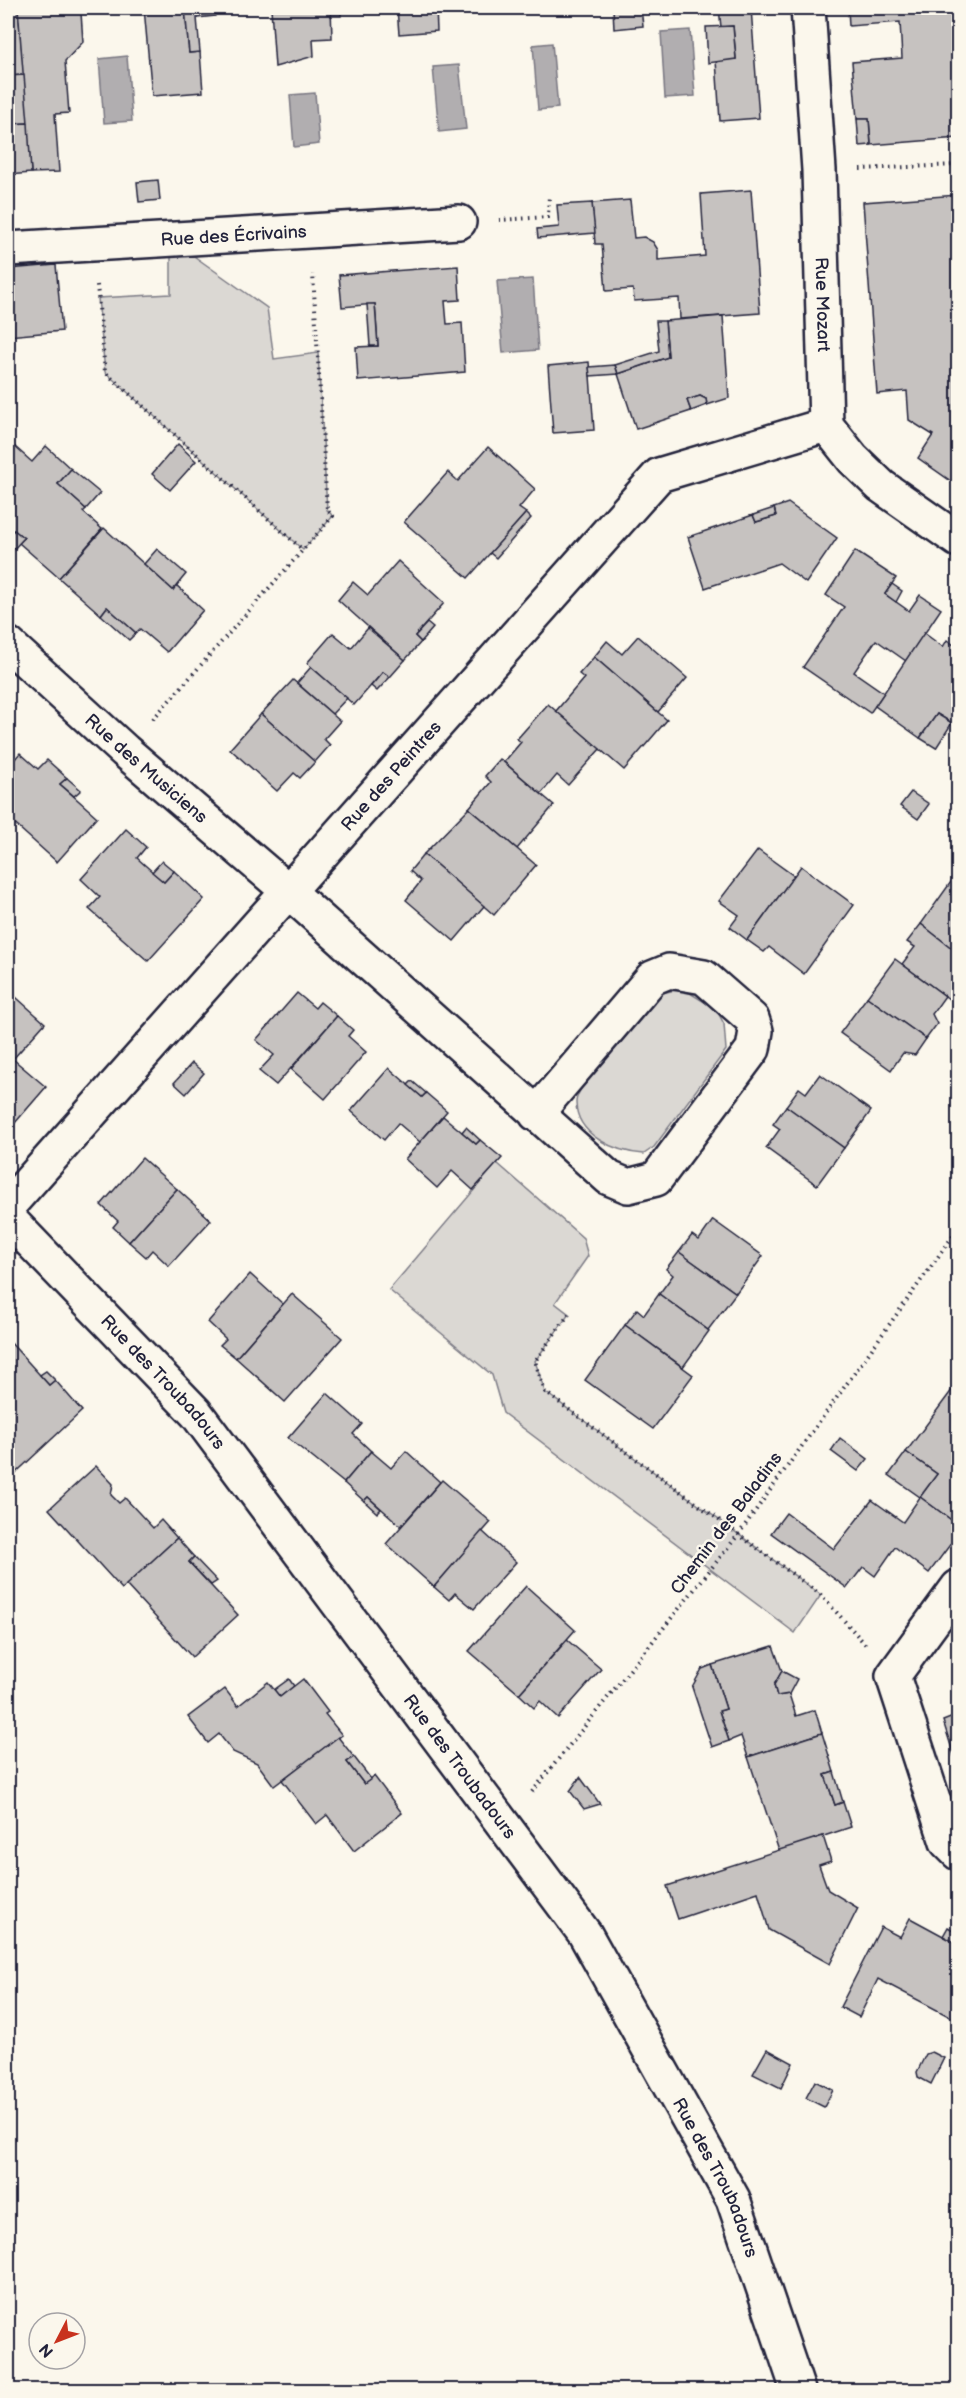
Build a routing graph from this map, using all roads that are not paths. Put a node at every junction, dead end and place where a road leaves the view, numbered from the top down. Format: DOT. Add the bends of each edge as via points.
graph roads {
  1 [pos="808,8"];
  2 [pos="459,222"];
  3 [pos="8,249"];
  4 [pos="826,425"];
  5 [pos="958,540"];
  6 [pos="8,644"];
  7 [pos="287,890"];
  8 [pos="536,1114"];
  9 [pos="8,1206"];
  10 [pos="8,1218"];
  11 [pos="958,1587"];
  12 [pos="958,1852"];
  13 [pos="798,2391"];
  1 -- 4 [label="street, Rue Mozart" via="819,170"];
  2 -- 3 [label="street, Rue des Écrivains"];
  4 -- 5 [label="street" via="881,486"];
  4 -- 7 [label="street, Rue des Peintres" via="659,475"];
  6 -- 7 [label="street, Rue des Musiciens" via="124,751"];
  7 -- 8 [label="street, Rue des Musiciens"];
  7 -- 9 [label="street, Rue des Peintres"];
  8 -- 8 [label="street, Rue des Musiciens" via="652,978 669,971 704,976 752,1019 756,1031 753,1049 656,1179 628,1186 609,1178"];
  10 -- 13 [label="street, Rue des Troubadours" via="196,1413 585,1934 734,2199"];
  11 -- 12 [label="street" via="893,1676 947,1842"];
}
